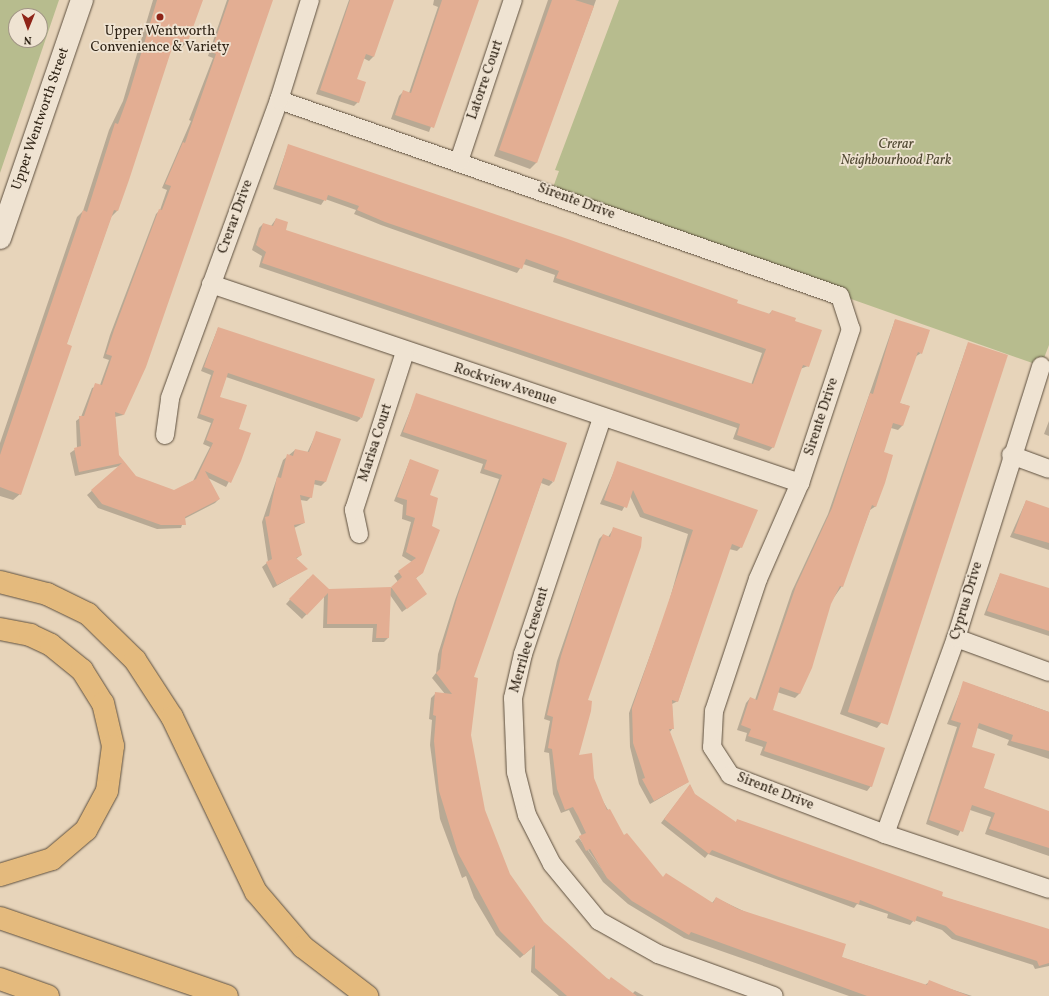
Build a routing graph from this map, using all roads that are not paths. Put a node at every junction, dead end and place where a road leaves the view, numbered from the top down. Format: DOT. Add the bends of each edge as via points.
graph roads {
  1 [pos="82,0"];
  2 [pos="310,0"];
  3 [pos="513,0"];
  4 [pos="279,100"];
  5 [pos="459,160"];
  6 [pos="0,238"];
  7 [pos="211,284"];
  8 [pos="405,352"];
  9 [pos="1041,366"];
  10 [pos="602,418"];
  11 [pos="165,435"];
  12 [pos="1011,455"];
  13 [pos="1049,469"];
  14 [pos="800,483"];
  15 [pos="359,534"];
  16 [pos="0,582"];
  17 [pos="0,596"];
  18 [pos="0,629"];
  19 [pos="956,638"];
  20 [pos="126,651"];
  21 [pos="1049,672"];
  22 [pos="886,834"];
  23 [pos="0,875"];
  24 [pos="1049,889"];
  25 [pos="0,918"];
  26 [pos="0,979"];
  27 [pos="48,996"];
  28 [pos="227,996"];
  29 [pos="366,996"];
  30 [pos="774,996"];
  1 -- 6 [label="main road, Upper Wentworth Street"];
  2 -- 4 [label="street, Crerar Drive"];
  3 -- 5 [label="street, Latorre Court"];
  4 -- 5 [label="street, Sirente Drive"];
  4 -- 7 [label="street, Crerar Drive"];
  5 -- 14 [label="street, Sirente Drive" via="840,296 851,329"];
  7 -- 8 [label="street, Rockview Avenue"];
  7 -- 11 [label="street, Crerar Drive" via="170,398"];
  8 -- 10 [label="street, Rockview Avenue"];
  8 -- 15 [label="street, Marisa Court" via="354,510"];
  9 -- 12 [label="street, Cyprus Drive"];
  10 -- 14 [label="street, Rockview Avenue"];
  10 -- 30 [label="street, Merrilee Crescent" via="523,654 512,698 516,772 527,815 552,864 599,921 658,954"];
  12 -- 13 [label="street"];
  12 -- 19 [label="street, Cyprus Drive"];
  14 -- 22 [label="street, Sirente Drive" via="758,578 714,711 712,747 730,775"];
  16 -- 20 [label="highway" via="66,601 88,614"];
  17 -- 20 [label="highway" via="47,608"];
  18 -- 23 [label="highway" via="30,635 51,645 82,670 103,703 113,746 107,791 86,830 52,859"];
  19 -- 21 [label="street"];
  19 -- 22 [label="street, Cyprus Drive"];
  20 -- 29 [label="highway" via="151,681 172,717 256,892 303,947"];
  22 -- 24 [label="street, Sirente Drive"];
  25 -- 28 [label="highway"];
  26 -- 27 [label="highway"];
}
